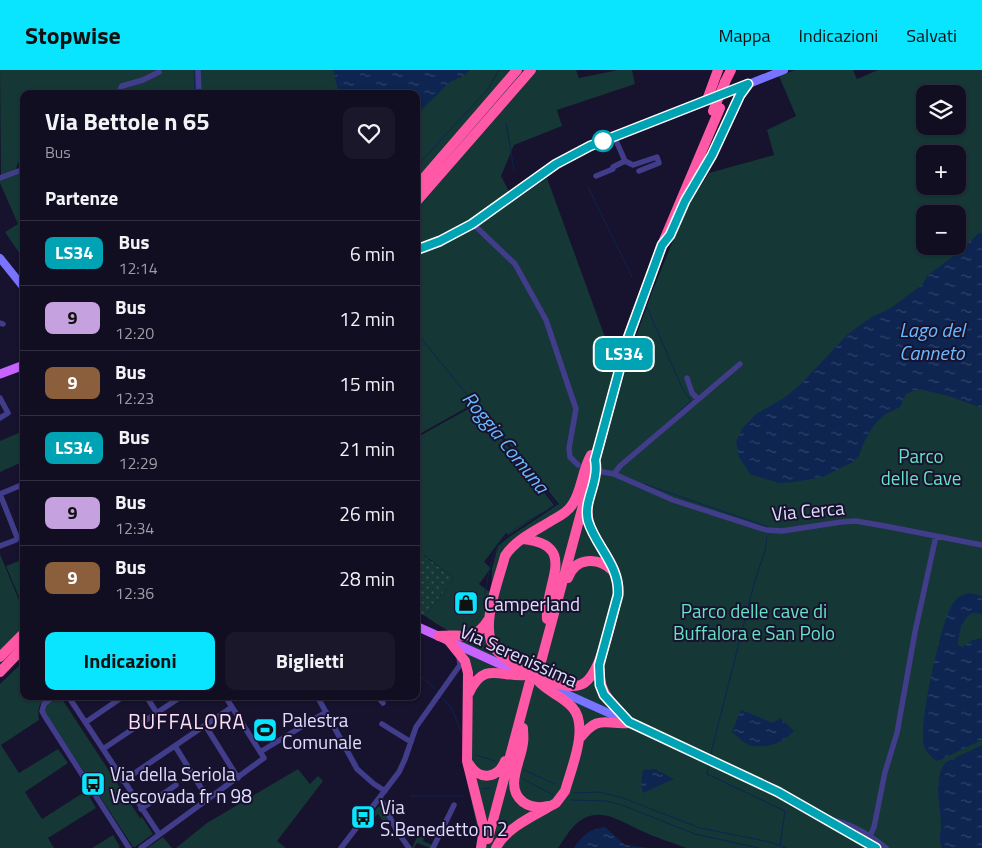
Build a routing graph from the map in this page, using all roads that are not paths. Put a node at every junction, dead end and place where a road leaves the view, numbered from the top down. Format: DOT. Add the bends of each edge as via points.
graph roads {
  1 [pos="198,70"];
  2 [pos="518,70"];
  3 [pos="530,70"];
  4 [pos="718,70"];
  5 [pos="784,70"];
  6 [pos="160,72"];
  7 [pos="731,78"];
  8 [pos="748,84"];
  9 [pos="119,90"];
  10 [pos="199,90"];
  11 [pos="712,98"];
  12 [pos="717,110"];
  13 [pos="614,136"];
  14 [pos="625,161"];
  15 [pos="20,171"];
  16 [pos="639,171"];
  17 [pos="596,176"];
  18 [pos="0,178"];
  19 [pos="420,182"];
  20 [pos="420,197"];
  21 [pos="472,224"];
  22 [pos="662,245"];
  23 [pos="420,248"];
  24 [pos="1,261"];
  25 [pos="20,283"];
  26 [pos="740,364"];
  27 [pos="20,367"];
  28 [pos="0,374"];
  29 [pos="687,378"];
  30 [pos="0,398"];
  31 [pos="698,398"];
  32 [pos="0,418"];
  33 [pos="595,462"];
  34 [pos="578,465"];
  35 [pos="614,474"];
  36 [pos="20,486"];
  37 [pos="0,494"];
  38 [pos="936,536"];
  39 [pos="523,539"];
  40 [pos="982,545"];
  41 [pos="0,546"];
  42 [pos="615,572"];
  43 [pos="488,619"];
  44 [pos="548,623"];
  45 [pos="420,628"];
  46 [pos="439,636"];
  47 [pos="20,637"];
  48 [pos="450,641"];
  49 [pos="20,651"];
  50 [pos="459,653"];
  51 [pos="0,657"];
  52 [pos="599,665"];
  53 [pos="0,672"];
  54 [pos="533,679"];
  55 [pos="468,693"];
  56 [pos="48,700"];
  57 [pos="71,700"];
  58 [pos="118,700"];
  59 [pos="149,700"];
  60 [pos="176,700"];
  61 [pos="228,700"];
  62 [pos="319,700"];
  63 [pos="380,700"];
  64 [pos="383,703"];
  65 [pos="524,703"];
  66 [pos="232,707"];
  67 [pos="326,712"];
  68 [pos="157,713"];
  69 [pos="86,722"];
  70 [pos="629,722"];
  71 [pos="382,724"];
  72 [pos="204,725"];
  73 [pos="523,728"];
  74 [pos="580,738"];
  75 [pos="411,742"];
  76 [pos="175,746"];
  77 [pos="103,749"];
  78 [pos="260,752"];
  79 [pos="467,761"];
  80 [pos="238,778"];
  81 [pos="123,781"];
  82 [pos="176,785"];
  83 [pos="385,791"];
  84 [pos="380,798"];
  85 [pos="208,799"];
  86 [pos="454,805"];
  87 [pos="550,806"];
  88 [pos="141,809"];
  89 [pos="829,820"];
  90 [pos="159,834"];
  91 [pos="870,836"];
  92 [pos="876,844"];
  93 [pos="129,848"];
  94 [pos="142,848"];
  95 [pos="341,848"];
  96 [pos="409,848"];
  97 [pos="433,848"];
  98 [pos="483,848"];
  99 [pos="491,848"];
  100 [pos="496,848"];
  101 [pos="886,848"];
  1 -- 10 [label="street"];
  2 -- 19 [label="highway"];
  3 -- 20 [label="highway"];
  4 -- 11 [label="highway"];
  5 -- 8 [label="main road"];
  6 -- 9 [label="street" via="122,86"];
  7 -- 8 [label="main road"];
  7 -- 12 [label="highway"];
  8 -- 22 [label="highway"];
  11 -- 13 [label="main road"];
  12 -- 22 [label="highway"];
  12 -- 33 [label="highway" via="682,181 637,293"];
  13 -- 14 [label="street"];
  13 -- 21 [label="main road" via="556,164"];
  14 -- 16 [label="street" via="633,165 656,157 659,164"];
  14 -- 17 [label="street"];
  15 -- 18 [label="street"];
  21 -- 23 [label="main road"];
  21 -- 34 [label="street" via="515,264 546,320 576,409 569,448 570,457"];
  22 -- 33 [label="highway" via="628,338"];
  24 -- 25 [label="main road"];
  26 -- 31 [label="street"];
  27 -- 28 [label="main road"];
  29 -- 31 [label="street" via="692,393"];
  30 -- 32 [label="street" via="8,413"];
  31 -- 35 [label="street"];
  33 -- 35 [label="street, Via Cerca"];
  33 -- 39 [label="highway" via="585,466 572,505"];
  33 -- 42 [label="highway" via="596,474 587,515"];
  33 -- 44 [label="highway"];
  35 -- 38 [label="street, Via Cerca" via="673,500 766,530 856,521"];
  36 -- 37 [label="street"];
  37 -- 41 [label="street" via="17,537"];
  38 -- 40 [label="street, Via Cerca"];
  38 -- 91 [label="street" via="897,733"];
  39 -- 43 [label="highway" via="505,556"];
  39 -- 44 [label="highway" via="544,543 555,555 556,565 547,600"];
  42 -- 44 [label="highway" via="607,564 594,560 576,565 569,574 560,608"];
  42 -- 52 [label="highway" via="618,595"];
  43 -- 46 [label="highway" via="471,635"];
  43 -- 54 [label="highway" via="489,637 495,649"];
  44 -- 54 [label="highway"];
  45 -- 46 [label="main road, Via Serenissima"];
  46 -- 48 [label="main road, Via Serenissima"];
  47 -- 51 [label="highway"];
  48 -- 50 [label="highway"];
  48 -- 54 [label="main road, Via Serenissima"];
  49 -- 53 [label="highway"];
  50 -- 55 [label="highway" via="468,673"];
  50 -- 75 [label="street" via="460,665 416,727"];
  52 -- 54 [label="highway" via="592,678 580,685"];
  52 -- 70 [label="highway" via="604,695"];
  54 -- 55 [label="highway" via="502,672 490,673 477,680"];
  54 -- 65 [label="highway"];
  54 -- 70 [label="main road, Via Serenissima"];
  54 -- 73 [label="highway"];
  54 -- 74 [label="highway" via="574,709 580,725"];
  55 -- 79 [label="highway"];
  56 -- 93 [label="street" via="42,707 44,716"];
  57 -- 69 [label="street"];
  58 -- 69 [label="street"];
  59 -- 68 [label="street"];
  60 -- 68 [label="street"];
  61 -- 66 [label="street"];
  62 -- 67 [label="street"];
  63 -- 64 [label="street"];
  65 -- 79 [label="highway" via="516,719 505,761 498,772 490,776 480,774"];
  65 -- 98 [label="highway"];
  66 -- 72 [label="street"];
  66 -- 78 [label="street"];
  67 -- 78 [label="street"];
  67 -- 83 [label="street" via="357,769"];
  68 -- 77 [label="street"];
  69 -- 77 [label="street"];
  70 -- 74 [label="highway" via="599,722"];
  70 -- 89 [label="main road, Via Serenissima" via="747,776"];
  71 -- 75 [label="street"];
  72 -- 76 [label="street"];
  72 -- 80 [label="street"];
  73 -- 87 [label="highway" via="523,744 514,777 515,791 527,805"];
  73 -- 99 [label="highway"];
  74 -- 87 [label="highway" via="565,792"];
  75 -- 83 [label="street" via="405,759"];
  76 -- 81 [label="street"];
  76 -- 85 [label="street"];
  77 -- 81 [label="street"];
  78 -- 80 [label="street" via="264,758"];
  79 -- 98 [label="highway" via="484,829"];
  80 -- 85 [label="street"];
  81 -- 88 [label="street"];
  82 -- 88 [label="street"];
  83 -- 84 [label="street"];
  84 -- 95 [label="street"];
  84 -- 96 [label="street"];
  85 -- 90 [label="street"];
  86 -- 97 [label="street"];
  87 -- 100 [label="highway" via="510,831"];
  88 -- 90 [label="street"];
  89 -- 91 [label="street" via="844,823"];
  89 -- 92 [label="main road, Via Serenissima"];
  90 -- 94 [label="street"];
  91 -- 92 [label="street"];
  92 -- 101 [label="street"];
}
